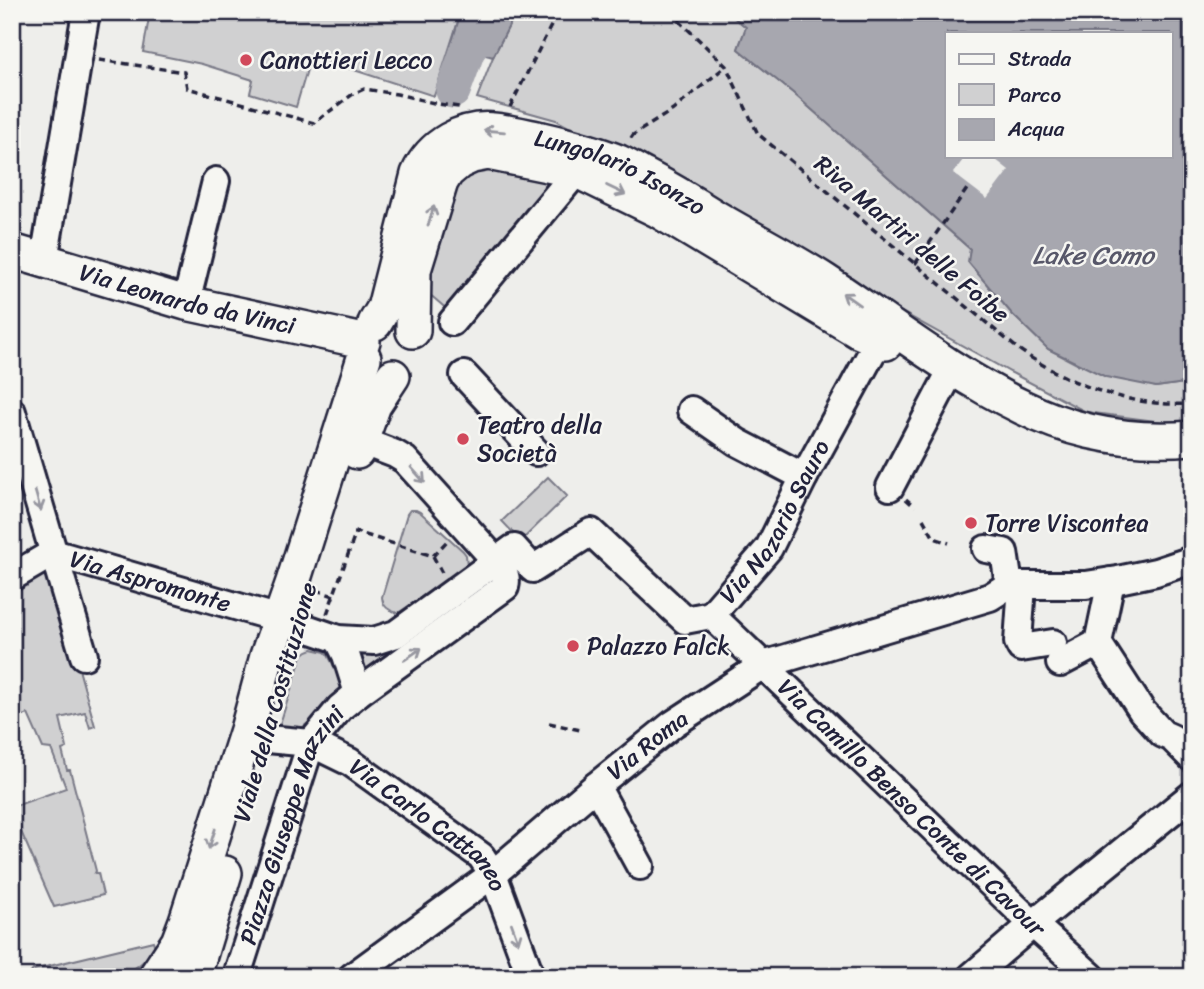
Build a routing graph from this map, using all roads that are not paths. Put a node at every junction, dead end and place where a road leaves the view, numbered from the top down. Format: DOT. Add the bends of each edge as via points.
graph roads {
  1 [pos="86,12"];
  2 [pos="578,171"];
  3 [pos="216,181"];
  4 [pos="12,251"];
  5 [pos="44,260"];
  6 [pos="187,303"];
  7 [pos="452,322"];
  8 [pos="413,331"];
  9 [pos="883,332"];
  10 [pos="367,341"];
  11 [pos="950,367"];
  12 [pos="464,374"];
  13 [pos="393,376"];
  14 [pos="691,410"];
  15 [pos="12,412"];
  16 [pos="1192,439"];
  17 [pos="361,442"];
  18 [pos="536,452"];
  19 [pos="804,477"];
  20 [pos="890,487"];
  21 [pos="986,549"];
  22 [pos="53,553"];
  23 [pos="1192,559"];
  24 [pos="497,562"];
  25 [pos="12,577"];
  26 [pos="1111,581"];
  27 [pos="1007,589"];
  28 [pos="711,615"];
  29 [pos="308,629"];
  30 [pos="1098,643"];
  31 [pos="84,656"];
  32 [pos="763,666"];
  33 [pos="358,693"];
  34 [pos="267,739"];
  35 [pos="311,743"];
  36 [pos="1188,746"];
  37 [pos="596,786"];
  38 [pos="1192,795"];
  39 [pos="640,866"];
  40 [pos="494,874"];
  41 [pos="1032,924"];
  42 [pos="189,958"];
  43 [pos="242,973"];
  44 [pos="155,977"];
  45 [pos="352,977"];
  46 [pos="531,977"];
  47 [pos="971,977"];
  48 [pos="1092,977"];
  1 -- 5 [label="street"];
  2 -- 7 [label="street"];
  8 -- 2 [label="main road, Lungolario Isonzo, one-way" via="414,270 447,172 466,159 488,153"];
  2 -- 9 [label="main road, Lungolario Isonzo, one-way" via="659,211 858,331"];
  3 -- 6 [label="street"];
  4 -- 5 [label="main road, Via Leonardo da Vinci"];
  5 -- 6 [label="main road, Via Leonardo da Vinci"];
  6 -- 10 [label="main road, Via Leonardo da Vinci"];
  8 -- 10 [label="main road" via="399,320 384,320"];
  8 -- 13 [label="main road" via="419,348 415,362"];
  9 -- 10 [label="main road, Lungolario Isonzo, one-way" via="823,280 620,162 496,130 470,131 446,142 423,164 384,308"];
  9 -- 11 [label="main road, Lungolario Isonzo"];
  9 -- 19 [label="street, Via Nazario Sauro"];
  10 -- 13 [label="main road" via="371,368"];
  10 -- 29 [label="main road, Viale della Costituzione" via="293,582"];
  11 -- 16 [label="main road, Lungolario Isonzo" via="1024,408 1070,426 1131,438"];
  11 -- 20 [label="street"];
  12 -- 18 [label="street"];
  13 -- 17 [label="main road, Viale della Costituzione" via="374,405"];
  14 -- 19 [label="street" via="737,442"];
  15 -- 22 [label="street, one-way"];
  17 -- 24 [label="street, one-way" via="405,460"];
  17 -- 29 [label="main road, Viale della Costituzione" via="334,523 305,586"];
  19 -- 28 [label="street, Via Nazario Sauro" via="769,548"];
  21 -- 27 [label="street" via="1004,552"];
  22 -- 25 [label="street, Via Aspromonte"];
  22 -- 29 [label="street, Via Aspromonte"];
  22 -- 31 [label="street"];
  23 -- 26 [label="street, Via Roma"];
  24 -- 28 [label="street" via="514,548 533,569 591,532 685,620"];
  24 -- 29 [label="street" via="396,634 374,641"];
  33 -- 24 [label="street, Piazza Giuseppe Mazzini, one-way" via="505,587 505,573"];
  26 -- 27 [label="street, Via Roma"];
  26 -- 30 [label="street"];
  27 -- 30 [label="street" via="1021,648 1057,653"];
  27 -- 32 [label="street, Via Roma"];
  28 -- 32 [label="street, Via Camillo Benso Conte di Cavour"];
  29 -- 33 [label="street, Piazza Giuseppe Mazzini" via="346,656"];
  29 -- 34 [label="main road, Viale della Costituzione" via="289,661"];
  29 -- 42 [label="main road, Viale della Costituzione, one-way" via="267,656"];
  30 -- 36 [label="street" via="1142,712 1163,734"];
  32 -- 37 [label="street, Via Roma" via="673,724"];
  32 -- 41 [label="street, Via Camillo Benso Conte di Cavour"];
  33 -- 35 [label="street, Piazza Giuseppe Mazzini"];
  34 -- 35 [label="street, Via Carlo Cattaneo"];
  34 -- 42 [label="main road, Viale della Costituzione"];
  35 -- 40 [label="street, Via Carlo Cattaneo" via="350,762 481,856"];
  35 -- 43 [label="street, Piazza Giuseppe Mazzini"];
  37 -- 39 [label="street"];
  37 -- 40 [label="street, Via Roma"];
  38 -- 41 [label="street"];
  40 -- 45 [label="street, Via Roma"];
  40 -- 46 [label="street, Via Carlo Cattaneo, one-way"];
  41 -- 47 [label="street"];
  41 -- 48 [label="street, Via Camillo Benso Conte di Cavour"];
  42 -- 43 [label="street, Piazza Giuseppe Mazzini"];
  42 -- 44 [label="main road"];
}
